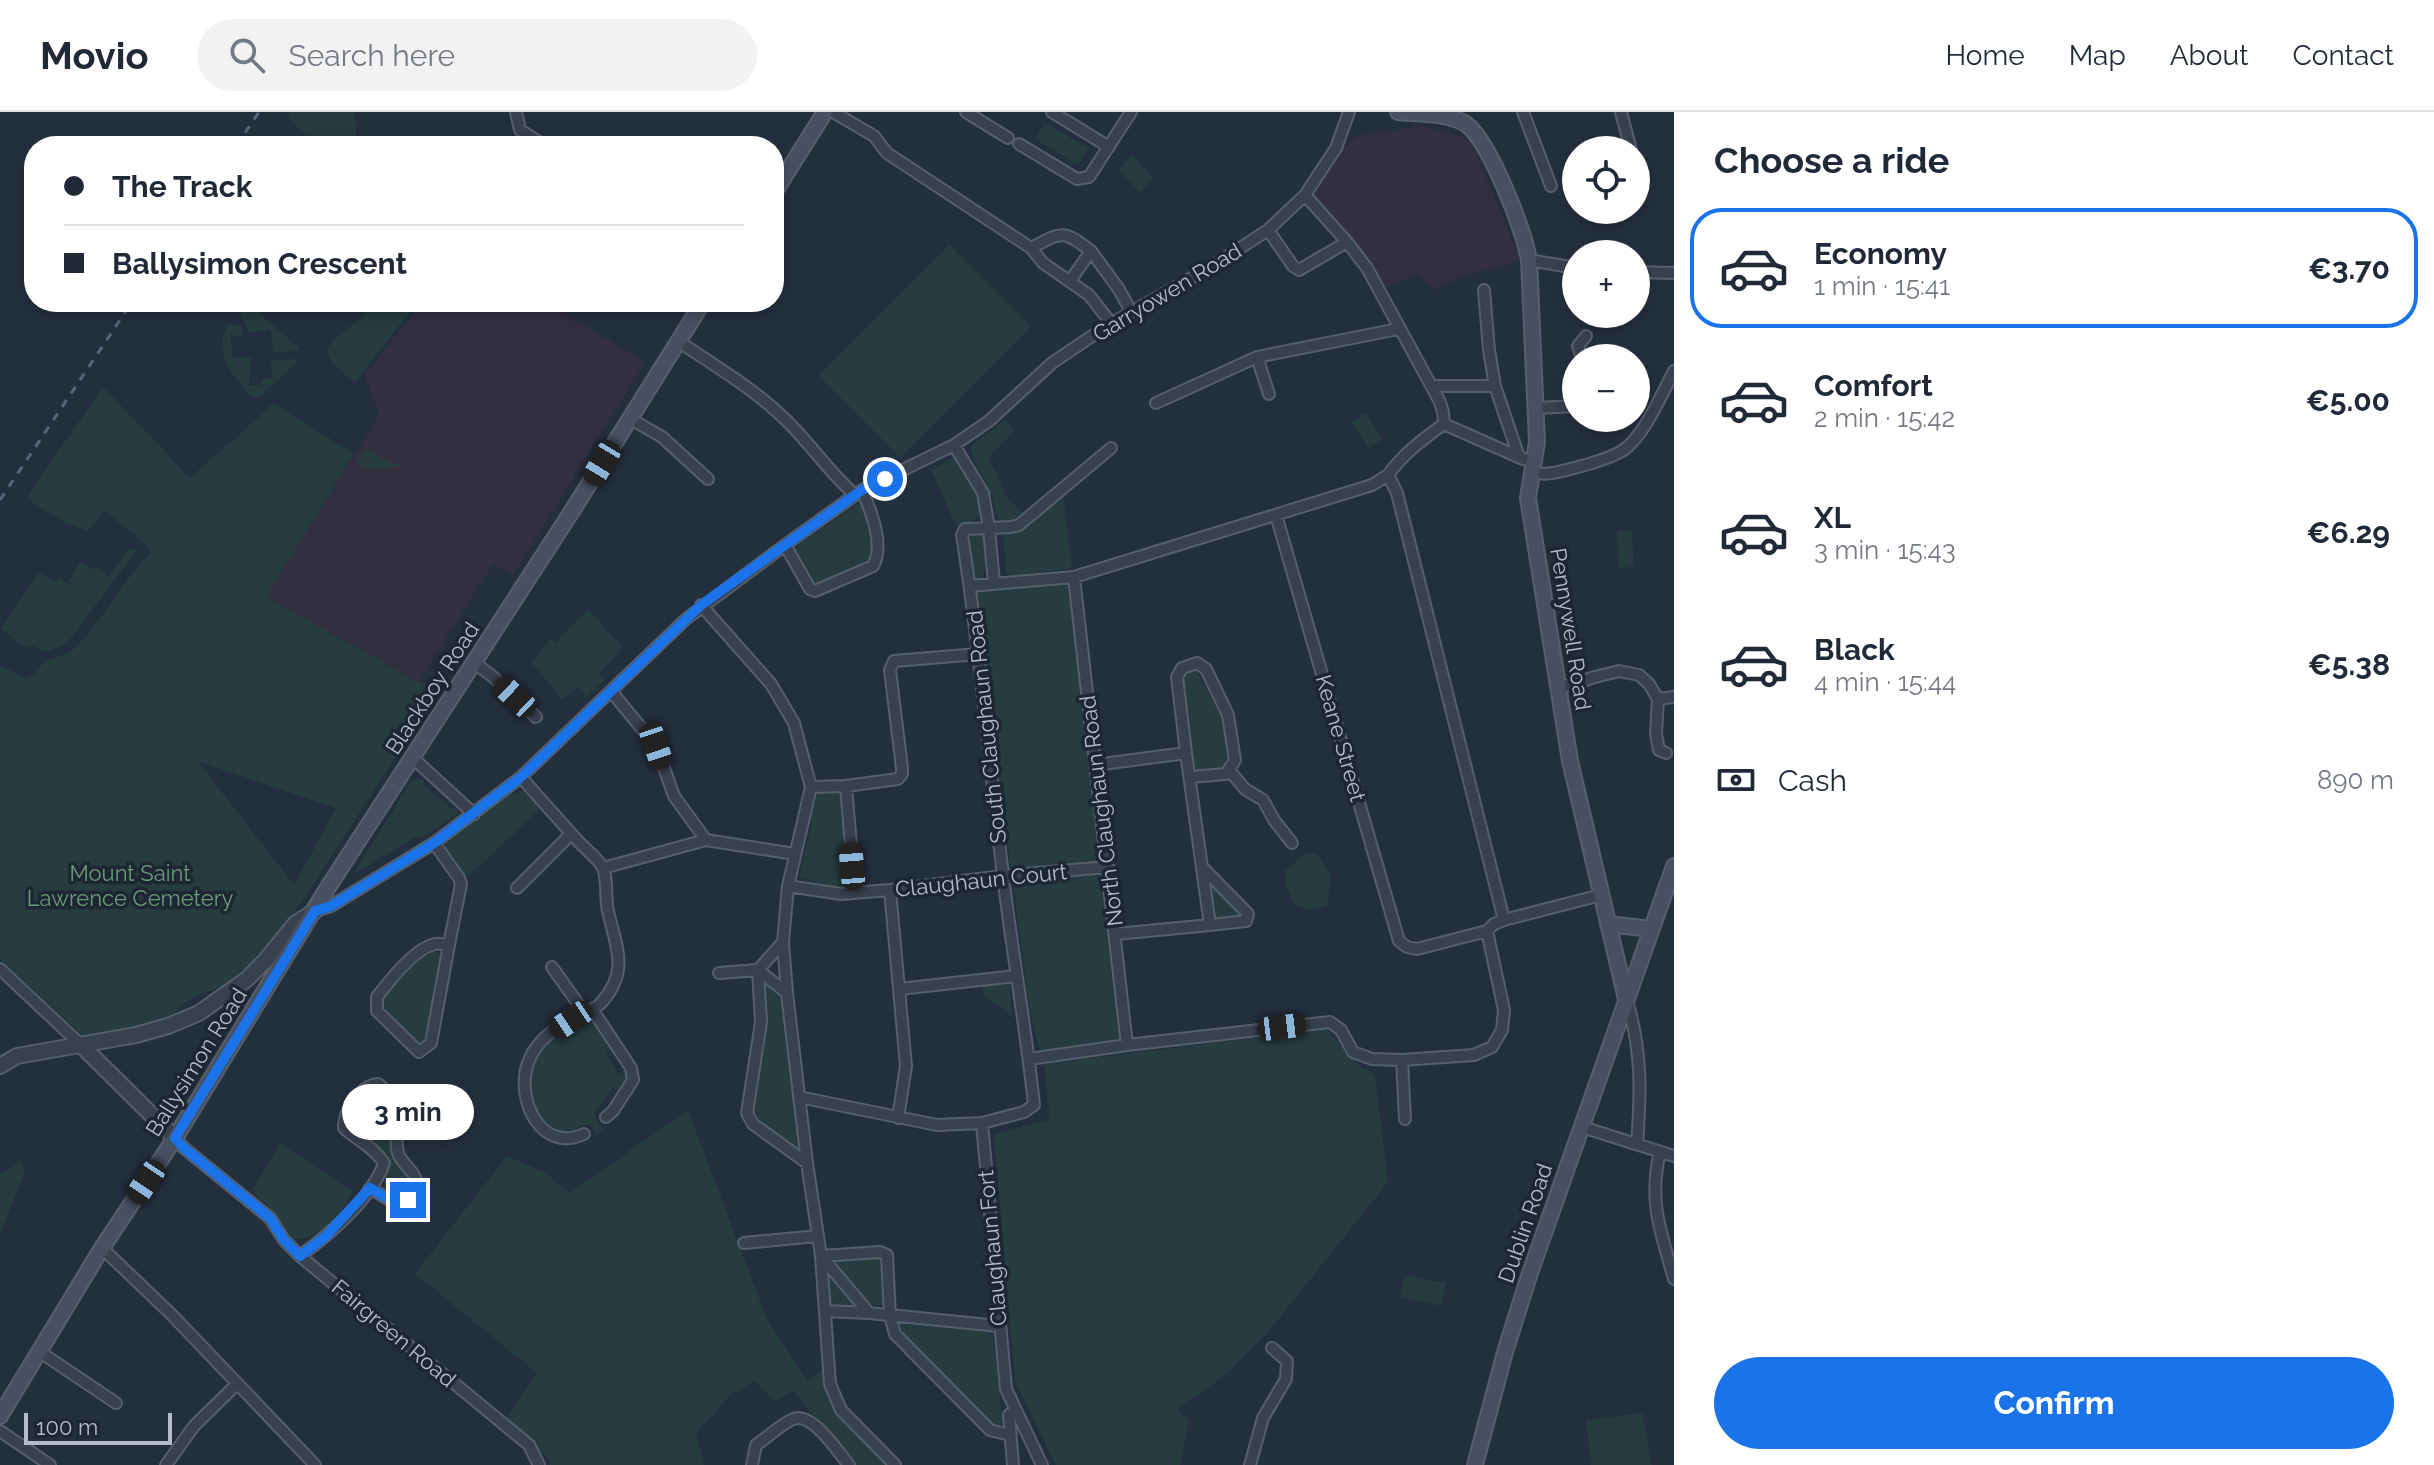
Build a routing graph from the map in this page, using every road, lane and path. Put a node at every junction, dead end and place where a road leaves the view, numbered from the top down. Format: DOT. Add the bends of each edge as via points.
graph roads {
  1 [pos="516,112"];
  2 [pos="825,112"];
  3 [pos="833,112"];
  4 [pos="966,112"];
  5 [pos="1052,112"];
  6 [pos="1131,112"];
  7 [pos="1350,112"];
  8 [pos="1398,112"];
  9 [pos="1523,112"];
  10 [pos="1621,112"];
  11 [pos="1460,116"];
  12 [pos="529,136"];
  13 [pos="1627,136"];
  14 [pos="1008,138"];
  15 [pos="1019,144"];
  16 [pos="1109,147"];
  17 [pos="784,177"];
  18 [pos="1551,186"];
  19 [pos="1305,195"];
  20 [pos="1268,230"];
  21 [pos="1347,242"];
  22 [pos="1031,248"];
  23 [pos="1091,251"];
  24 [pos="1529,260"];
  25 [pos="1562,266"];
  26 [pos="1650,272"];
  27 [pos="1674,273"];
  28 [pos="1070,281"];
  29 [pos="1484,290"];
  30 [pos="1131,311"];
  31 [pos="697,312"];
  32 [pos="1111,323"];
  33 [pos="1398,329"];
  34 [pos="1586,336"];
  35 [pos="678,341"];
  36 [pos="1580,344"];
  37 [pos="1257,357"];
  38 [pos="1674,371"];
  39 [pos="1432,386"];
  40 [pos="1495,386"];
  41 [pos="1269,394"];
  42 [pos="1156,403"];
  43 [pos="1562,407"];
  44 [pos="1537,408"];
  45 [pos="629,418"];
  46 [pos="1444,424"];
  47 [pos="954,445"];
  48 [pos="1111,448"];
  49 [pos="1528,463"];
  50 [pos="1388,475"];
  51 [pos="708,479"];
  52 [pos="859,493"];
  53 [pos="1276,515"];
  54 [pos="989,528"];
  55 [pos="785,545"];
  56 [pos="1074,577"];
  57 [pos="994,583"];
  58 [pos="970,586"];
  59 [pos="701,605"];
  60 [pos="978,654"];
  61 [pos="475,663"];
  62 [pos="1559,687"];
  63 [pos="611,691"];
  64 [pos="1674,697"];
  65 [pos="1658,699"];
  66 [pos="536,717"];
  67 [pos="1186,753"];
  68 [pos="1666,753"];
  69 [pos="413,758"];
  70 [pos="1095,765"];
  71 [pos="1229,770"];
  72 [pos="521,777"];
  73 [pos="1190,777"];
  74 [pos="846,786"];
  75 [pos="811,787"];
  76 [pos="474,814"];
  77 [pos="571,834"];
  78 [pos="706,840"];
  79 [pos="434,843"];
  80 [pos="1292,843"];
  81 [pos="795,854"];
  82 [pos="1674,866"];
  83 [pos="1108,867"];
  84 [pos="1202,867"];
  85 [pos="603,868"];
  86 [pos="1003,876"];
  87 [pos="788,886"];
  88 [pos="517,888"];
  89 [pos="890,890"];
  90 [pos="325,892"];
  91 [pos="855,893"];
  92 [pos="1601,895"];
  93 [pos="315,911"];
  94 [pos="1504,920"];
  95 [pos="1608,924"];
  96 [pos="1210,925"];
  97 [pos="1651,929"];
  98 [pos="1487,931"];
  99 [pos="1116,934"];
  100 [pos="783,942"];
  101 [pos="449,945"];
  102 [pos="552,967"];
  103 [pos="0,969"];
  104 [pos="758,970"];
  105 [pos="719,973"];
  106 [pos="1016,976"];
  107 [pos="899,989"];
  108 [pos="787,993"];
  109 [pos="1626,999"];
  110 [pos="588,1011"];
  111 [pos="80,1044"];
  112 [pos="1127,1045"];
  113 [pos="1029,1059"];
  114 [pos="1402,1060"];
  115 [pos="0,1066"];
  116 [pos="799,1097"];
  117 [pos="606,1117"];
  118 [pos="898,1118"];
  119 [pos="1405,1119"];
  120 [pos="982,1123"];
  121 [pos="1582,1127"];
  122 [pos="584,1134"];
  123 [pos="175,1138"];
  124 [pos="1637,1144"];
  125 [pos="1660,1152"];
  126 [pos="1674,1156"];
  127 [pos="807,1163"];
  128 [pos="370,1188"];
  129 [pos="818,1236"];
  130 [pos="744,1243"];
  131 [pos="102,1248"];
  132 [pos="300,1256"];
  133 [pos="821,1256"];
  134 [pos="1674,1279"];
  135 [pos="826,1311"];
  136 [pos="869,1313"];
  137 [pos="890,1316"];
  138 [pos="999,1326"];
  139 [pos="1272,1348"];
  140 [pos="40,1352"];
  141 [pos="237,1384"];
  142 [pos="116,1403"];
  143 [pos="1015,1410"];
  144 [pos="0,1416"];
  145 [pos="0,1431"];
  146 [pos="1010,1435"];
  147 [pos="175,1451"];
  148 [pos="50,1465"];
  149 [pos="166,1465"];
  150 [pos="177,1465"];
  151 [pos="315,1465"];
  152 [pos="539,1465"];
  153 [pos="752,1465"];
  154 [pos="849,1465"];
  155 [pos="895,1465"];
  156 [pos="1013,1465"];
  157 [pos="1042,1465"];
  158 [pos="1250,1465"];
  159 [pos="1475,1465"];
  1 -- 12 [label="street" via="520,130"];
  2 -- 17 [label="main road"];
  3 -- 22 [label="street"];
  4 -- 14 [label="street"];
  5 -- 16 [label="street"];
  6 -- 16 [label="street"];
  7 -- 19 [label="street, Garryowen Road" via="1336,148"];
  8 -- 11 [label="main road"];
  9 -- 18 [label="street"];
  10 -- 13 [label="street"];
  11 -- 24 [label="main road, Pennywell Road" via="1487,149"];
  15 -- 16 [label="street" via="1077,179 1089,177"];
  19 -- 20 [label="street, Garryowen Road"];
  19 -- 21 [label="street"];
  20 -- 21 [label="street" via="1299,270"];
  20 -- 30 [label="street, Garryowen Road"];
  21 -- 33 [label="street" via="1367,268"];
  22 -- 23 [label="street" via="1063,234"];
  22 -- 28 [label="street"];
  23 -- 28 [label="street"];
  23 -- 30 [label="street"];
  24 -- 25 [label="street"];
  24 -- 44 [label="main road, Pennywell Road"];
  26 -- 27 [label="street"];
  28 -- 32 [label="street"];
  29 -- 40 [label="street"];
  30 -- 32 [label="street, Garryowen Road"];
  31 -- 35 [label="main road, Blackboy Road"];
  32 -- 47 [label="street, Garryowen Road" via="1052,363 989,421"];
  33 -- 37 [label="street"];
  33 -- 39 [label="street"];
  34 -- 36 [label="street"];
  35 -- 45 [label="main road, Blackboy Road"];
  35 -- 52 [label="street" via="788,422 833,476"];
  37 -- 41 [label="street"];
  37 -- 42 [label="street"];
  38 -- 49 [label="street" via="1641,430 1622,451 1548,475"];
  39 -- 40 [label="street"];
  39 -- 46 [label="street"];
  40 -- 49 [label="street"];
  43 -- 44 [label="street"];
  44 -- 49 [label="main road, Pennywell Road" via="1537,442"];
  45 -- 51 [label="street" via="662,437"];
  45 -- 61 [label="main road, Blackboy Road"];
  46 -- 49 [label="street"];
  46 -- 50 [label="street"];
  47 -- 52 [label="street, Garryowen Road"];
  47 -- 54 [label="street" via="983,493"];
  48 -- 54 [label="street" via="1019,525"];
  49 -- 62 [label="main road, Pennywell Road" via="1528,498"];
  50 -- 53 [label="street" via="1372,485"];
  50 -- 94 [label="street" via="1397,493"];
  52 -- 55 [label="street, Garryowen Road"];
  52 -- 55 [label="street" via="872,514 878,556 873,566 815,591"];
  53 -- 56 [label="street"];
  53 -- 98 [label="street, Keane Street" via="1399,941 1417,949"];
  54 -- 57 [label="street"];
  54 -- 58 [label="street, South Claughaun Road" via="965,529 962,535"];
  55 -- 59 [label="street, Garryowen Road"];
  56 -- 57 [label="street"];
  56 -- 70 [label="street, North Claughaun Road"];
  57 -- 58 [label="street"];
  58 -- 60 [label="street, South Claughaun Road"];
  59 -- 63 [label="street, Garryowen Road"];
  59 -- 75 [label="street" via="771,684 794,723"];
  60 -- 74 [label="street" via="894,661 890,670 902,774 898,779"];
  60 -- 86 [label="street, South Claughaun Road"];
  61 -- 66 [label="street"];
  61 -- 69 [label="main road, Blackboy Road"];
  62 -- 65 [label="street" via="1631,672 1649,684"];
  62 -- 92 [label="main road, Pennywell Road"];
  63 -- 72 [label="street, Garryowen Road"];
  63 -- 78 [label="street" via="656,746 674,796"];
  64 -- 65 [label="street"];
  65 -- 68 [label="street" via="1656,734 1659,750"];
  67 -- 70 [label="street"];
  67 -- 71 [label="street" via="1177,677 1182,668 1197,663 1206,669 1228,715 1235,760"];
  67 -- 73 [label="street"];
  69 -- 76 [label="street"];
  69 -- 90 [label="main road, Blackboy Road"];
  70 -- 83 [label="street, North Claughaun Road"];
  71 -- 73 [label="street"];
  71 -- 80 [label="street" via="1263,800"];
  72 -- 76 [label="street, Garryowen Road"];
  72 -- 77 [label="street"];
  73 -- 84 [label="street"];
  74 -- 75 [label="street"];
  74 -- 91 [label="street"];
  75 -- 81 [label="street"];
  76 -- 79 [label="street, Garryowen Road"];
  77 -- 85 [label="street"];
  77 -- 88 [label="street"];
  78 -- 81 [label="street"];
  78 -- 85 [label="street"];
  79 -- 93 [label="street, Garryowen Road"];
  79 -- 101 [label="street" via="461,884"];
  81 -- 87 [label="street"];
  82 -- 97 [label="main road, Dublin Road"];
  83 -- 86 [label="street, Claughaun Court"];
  83 -- 99 [label="street, North Claughaun Road"];
  84 -- 96 [label="street"];
  84 -- 96 [label="street" via="1248,914 1246,921"];
  85 -- 110 [label="street" via="619,945 618,976 600,1005"];
  86 -- 89 [label="street, Claughaun Court"];
  86 -- 106 [label="street, South Claughaun Road"];
  87 -- 91 [label="street, Claughaun Court"];
  87 -- 100 [label="street"];
  89 -- 91 [label="street, Claughaun Court"];
  89 -- 107 [label="street"];
  90 -- 93 [label="main road, Ballysimon Road"];
  92 -- 94 [label="street"];
  92 -- 95 [label="main road, Pennywell Road"];
  93 -- 111 [label="street" via="296,923 265,961 223,998 199,1013 136,1035"];
  93 -- 123 [label="main road, Ballysimon Road"];
  94 -- 98 [label="street"];
  95 -- 97 [label="main road"];
  95 -- 109 [label="main road, Pennywell Road"];
  96 -- 99 [label="street"];
  97 -- 109 [label="main road, Dublin Road"];
  98 -- 114 [label="street" via="1504,1010 1502,1030 1492,1047 1474,1055"];
  99 -- 112 [label="street, North Claughaun Road"];
  100 -- 104 [label="street"];
  100 -- 108 [label="street"];
  101 -- 101 [label="street" via="435,944 414,957 377,997 377,1011 419,1052 431,1043"];
  102 -- 110 [label="street"];
  103 -- 111 [label="street"];
  104 -- 105 [label="street"];
  104 -- 108 [label="street"];
  104 -- 127 [label="street" via="761,1022 747,1113 753,1124"];
  106 -- 107 [label="street"];
  106 -- 113 [label="street, South Claughaun Road"];
  107 -- 118 [label="street" via="906,1066"];
  108 -- 116 [label="street"];
  109 -- 121 [label="main road, Dublin Road"];
  109 -- 124 [label="street" via="1639,1056"];
  110 -- 117 [label="street" via="631,1068 633,1080"];
  110 -- 122 [label="street" via="541,1041 532,1051 524,1082 540,1127 572,1140"];
  111 -- 115 [label="street" via="17,1056"];
  111 -- 123 [label="street"];
  112 -- 113 [label="street"];
  112 -- 114 [label="street" via="1330,1022 1353,1052"];
  113 -- 120 [label="street" via="1034,1105"];
  114 -- 119 [label="street"];
  116 -- 118 [label="street"];
  116 -- 127 [label="street"];
  118 -- 120 [label="street" via="937,1125"];
  120 -- 138 [label="street, Claughaun Fort"];
  121 -- 124 [label="street"];
  121 -- 159 [label="main road, Dublin Road" via="1530,1273"];
  123 -- 131 [label="main road, Ballysimon Road"];
  123 -- 132 [label="street, Fairgreen Road" via="270,1218"];
  124 -- 125 [label="street"];
  125 -- 126 [label="street"];
  125 -- 134 [label="street" via="1654,1205"];
  127 -- 129 [label="street"];
  128 -- 128 [label="street" via="384,1163 344,1128 344,1121 362,1091 378,1084 400,1107 399,1157 417,1182 413,1194 398,1205"];
  128 -- 132 [label="street"];
  129 -- 130 [label="street"];
  129 -- 133 [label="street"];
  131 -- 140 [label="main road, Ballysimon Road"];
  131 -- 141 [label="street"];
  132 -- 152 [label="street, Fairgreen Road" via="529,1445"];
  133 -- 135 [label="street"];
  133 -- 136 [label="street"];
  133 -- 137 [label="street" via="887,1255"];
  135 -- 136 [label="street"];
  135 -- 155 [label="street" via="830,1384 841,1410"];
  136 -- 137 [label="street"];
  137 -- 138 [label="street"];
  137 -- 146 [label="street" via="895,1334 990,1430"];
  138 -- 143 [label="street, Claughaun Fort" via="1006,1389"];
  139 -- 158 [label="street" via="1287,1361 1286,1379 1263,1418"];
  140 -- 142 [label="street"];
  140 -- 144 [label="main road, Ballysimon Road"];
  141 -- 147 [label="street"];
  141 -- 151 [label="street"];
  143 -- 146 [label="street" via="1009,1415"];
  143 -- 157 [label="street, Claughaun Fort"];
  145 -- 148 [label="street"];
  146 -- 156 [label="street"];
  147 -- 149 [label="street"];
  147 -- 150 [label="street"];
  153 -- 154 [label="street" via="756,1445 803,1418 814,1422"];
}
